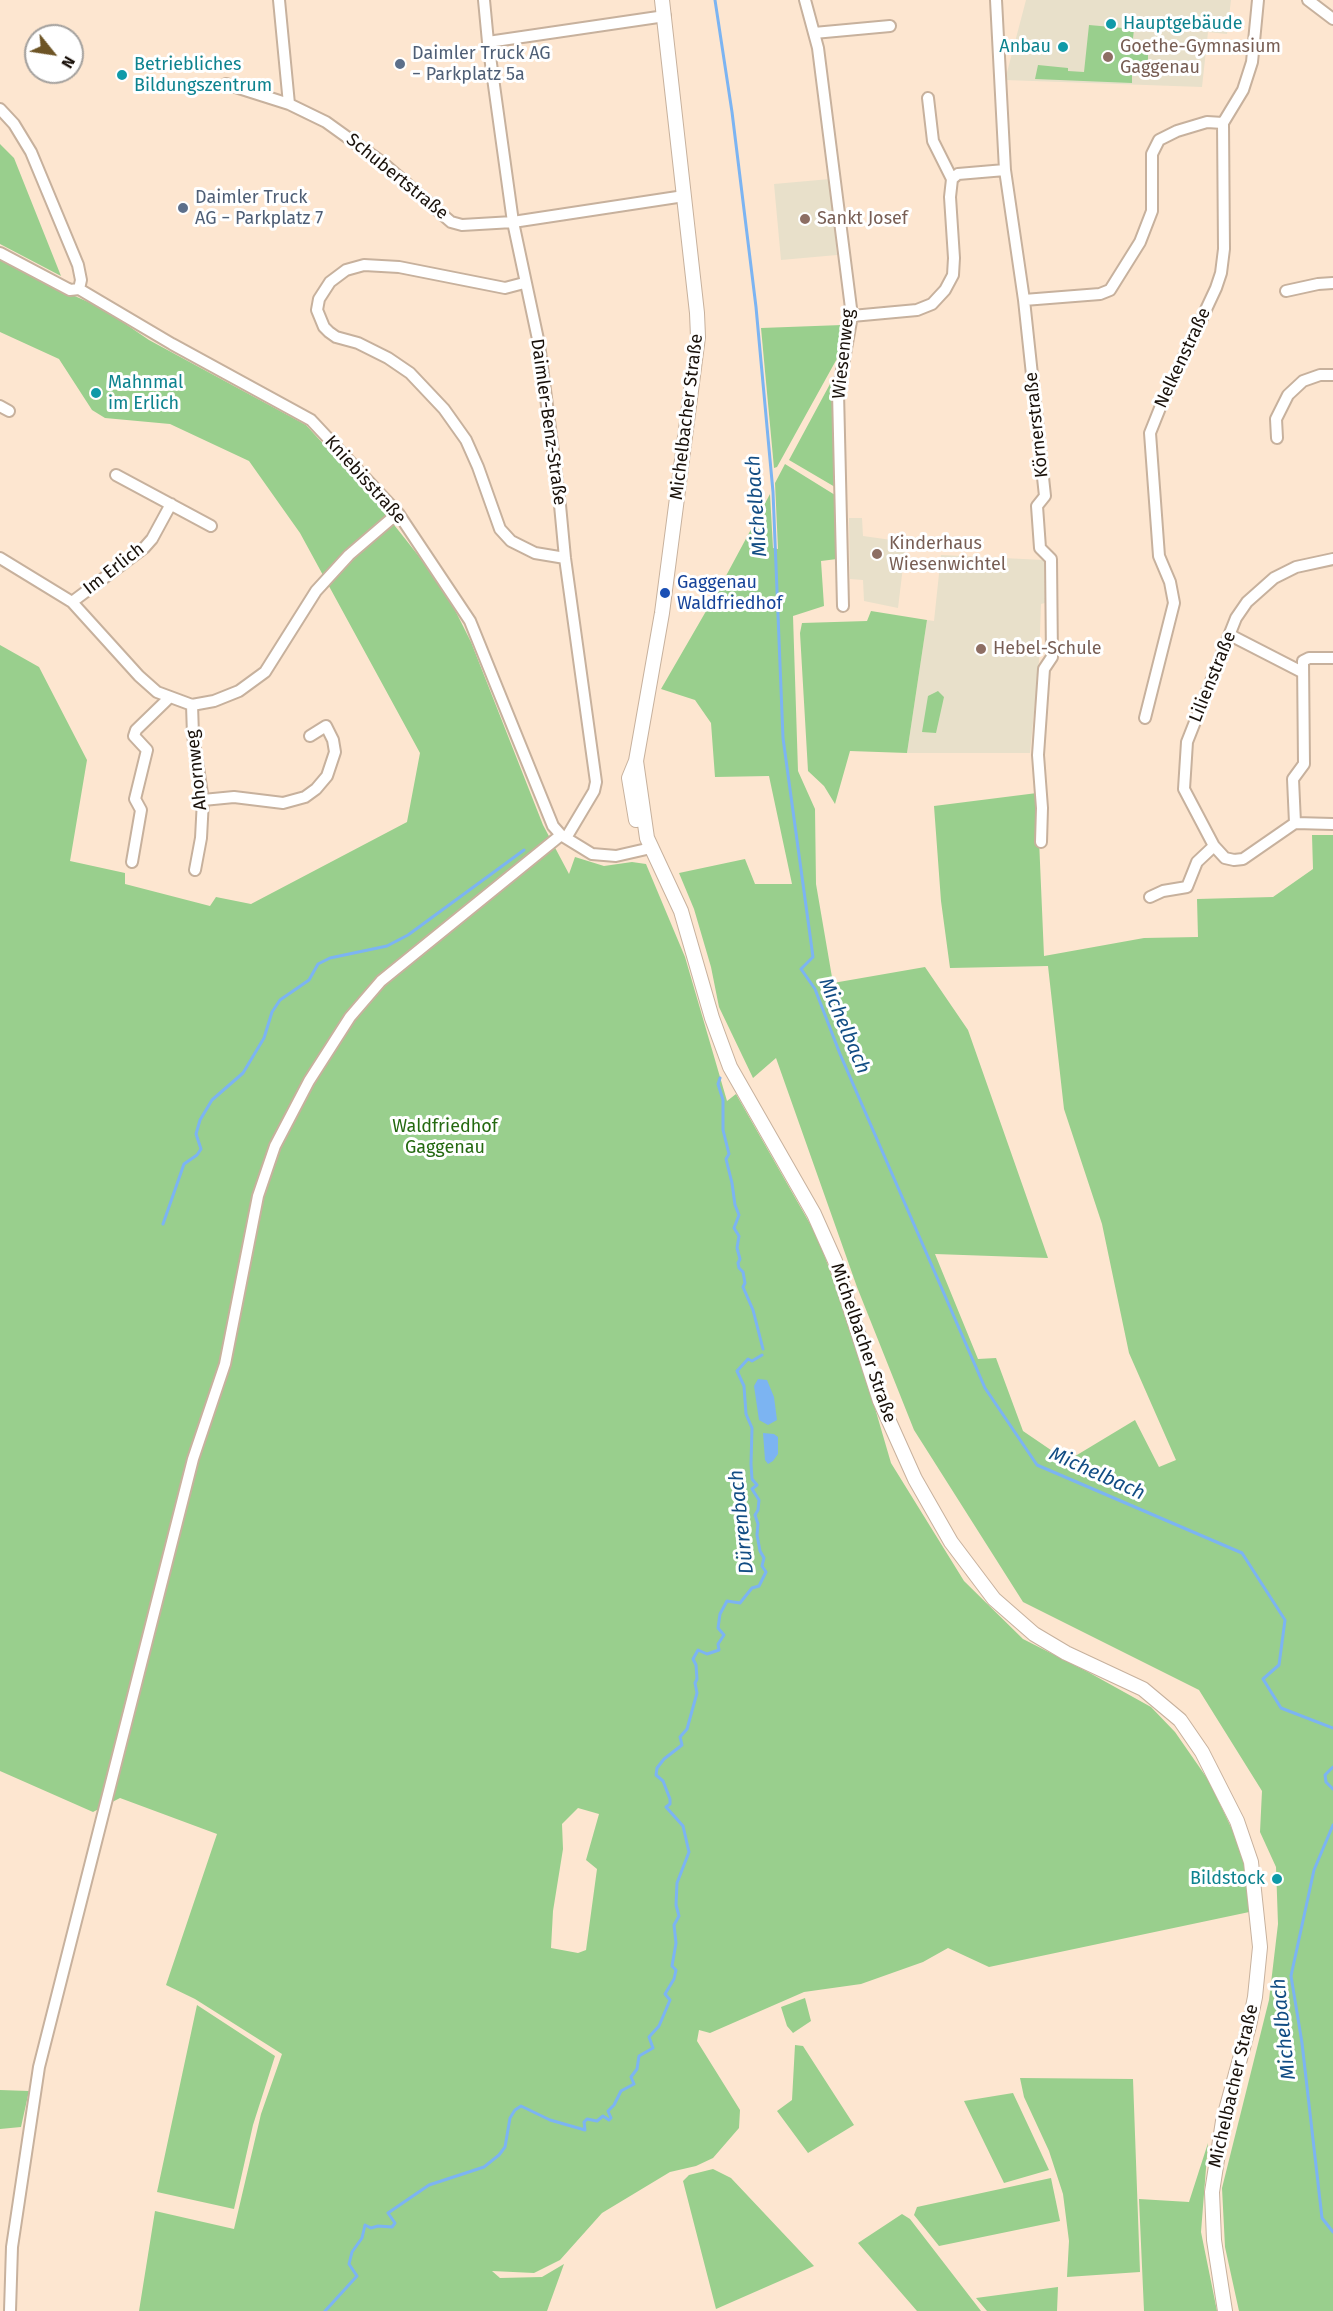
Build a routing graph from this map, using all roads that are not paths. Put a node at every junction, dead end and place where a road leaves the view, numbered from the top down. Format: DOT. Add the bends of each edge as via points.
graph roads {
  1 [pos="279,0"];
  2 [pos="484,0"];
  3 [pos="662,0"];
  4 [pos="805,0"];
  5 [pos="996,0"];
  6 [pos="1258,0"];
  7 [pos="1308,0"];
  8 [pos="665,16"];
  9 [pos="1333,20"];
  10 [pos="890,26"];
  11 [pos="814,33"];
  12 [pos="488,42"];
  13 [pos="226,84"];
  14 [pos="928,98"];
  15 [pos="289,104"];
  16 [pos="0,109"];
  17 [pos="1222,123"];
  18 [pos="1005,170"];
  19 [pos="952,179"];
  20 [pos="684,196"];
  21 [pos="513,222"];
  22 [pos="0,253"];
  23 [pos="524,283"];
  24 [pos="1333,283"];
  25 [pos="79,289"];
  26 [pos="1286,291"];
  27 [pos="1024,300"];
  28 [pos="852,316"];
  29 [pos="1333,375"];
  30 [pos="1277,438"];
  31 [pos="116,475"];
  32 [pos="171,504"];
  33 [pos="398,513"];
  34 [pos="211,526"];
  35 [pos="0,558"];
  36 [pos="565,558"];
  37 [pos="1333,559"];
  38 [pos="72,602"];
  39 [pos="843,606"];
  40 [pos="1230,635"];
  41 [pos="1333,658"];
  42 [pos="1302,672"];
  43 [pos="170,697"];
  44 [pos="192,705"];
  45 [pos="1145,718"];
  46 [pos="310,736"];
  47 [pos="203,800"];
  48 [pos="1294,824"];
  49 [pos="1333,824"];
  50 [pos="563,836"];
  51 [pos="1041,842"];
  52 [pos="649,843"];
  53 [pos="1214,846"];
  54 [pos="132,862"];
  55 [pos="195,870"];
  56 [pos="1150,897"];
  57 [pos="10,2311"];
  58 [pos="1225,2311"];
  1 -- 15 [label="street"];
  2 -- 12 [label="street, Daimler-Benz-Straße"];
  3 -- 8 [label="main road, Michelbacher Straße"];
  4 -- 11 [label="street, Wiesenweg"];
  5 -- 18 [label="street, Körnerstraße"];
  6 -- 17 [label="street" via="1252,62 1243,90"];
  7 -- 9 [label="street"];
  8 -- 12 [label="street"];
  8 -- 20 [label="main road, Michelbacher Straße"];
  10 -- 11 [label="street"];
  11 -- 28 [label="street, Wiesenweg"];
  12 -- 21 [label="street, Daimler-Benz-Straße"];
  13 -- 15 [label="street, Schubertstraße"];
  14 -- 19 [label="street" via="933,141"];
  15 -- 21 [label="street, Schubertstraße" via="355,142 451,222"];
  16 -- 25 [label="street" via="31,152 78,265"];
  17 -- 27 [label="street" via="1207,122 1159,140 1152,154 1152,211 1140,242 1110,290"];
  17 -- 45 [label="street, Nelkenstraße" via="1221,273 1150,433 1159,556 1174,603"];
  18 -- 19 [label="street" via="958,174"];
  18 -- 27 [label="street, Körnerstraße"];
  19 -- 28 [label="street" via="954,258 945,290 932,304 917,310"];
  20 -- 21 [label="street, Schubertstraße"];
  20 -- 52 [label="main road, Michelbacher Straße" via="697,313 696,363 665,593 636,761 629,778 638,829"];
  21 -- 23 [label="street, Daimler-Benz-Straße"];
  22 -- 25 [label="street, Kniebisstraße" via="70,290"];
  23 -- 36 [label="street, Daimler-Benz-Straße" via="540,344"];
  23 -- 36 [label="street" via="505,288 399,267 364,265 346,270 330,282 317,310 329,332 388,358 410,373 444,409 466,440 500,529 511,541 535,553"];
  24 -- 26 [label="street"];
  25 -- 33 [label="street, Kniebisstraße" via="311,420"];
  27 -- 51 [label="street, Körnerstraße" via="1045,496 1037,506 1040,548 1051,559 1052,657 1044,669 1038,755"];
  28 -- 39 [label="street, Wiesenweg" via="838,392"];
  29 -- 30 [label="street" via="1304,381 1288,395 1276,419"];
  31 -- 32 [label="street"];
  32 -- 34 [label="street"];
  32 -- 38 [label="street, Im Erlich" via="144,548"];
  33 -- 44 [label="street" via="315,591 265,672 239,691"];
  33 -- 50 [label="street, Kniebisstraße" via="470,621 546,813"];
  35 -- 38 [label="street"];
  36 -- 50 [label="street, Daimler-Benz-Straße" via="596,782"];
  37 -- 40 [label="street, Lilienstraße" via="1296,567 1274,578 1248,602"];
  38 -- 43 [label="street" via="139,675 157,692"];
  40 -- 42 [label="street"];
  40 -- 53 [label="street, Lilienstraße" via="1187,742 1184,789"];
  41 -- 42 [label="street" via="1309,658 1303,661"];
  42 -- 48 [label="street" via="1304,764 1293,779"];
  43 -- 44 [label="street"];
  43 -- 54 [label="street" via="134,736 147,750 135,799 141,810"];
  44 -- 47 [label="street, Ahornweg"];
  46 -- 47 [label="street" via="326,726 335,752 327,776 305,797 283,803 234,797"];
  47 -- 55 [label="street, Ahornweg"];
  48 -- 49 [label="street"];
  48 -- 53 [label="street" via="1243,859 1225,858"];
  50 -- 52 [label="street, Kniebisstraße" via="602,856 616,856"];
  50 -- 57 [label="street" via="381,981 334,1041 275,1146 258,1196 225,1364 193,1459 39,2067 12,2247"];
  52 -- 58 [label="main road, Michelbacher Straße" via="681,911 730,1067 814,1214 835,1260 880,1401 915,1479 951,1542 994,1599 1034,1634 1143,1689 1180,1720 1202,1752 1237,1821 1251,1862 1260,1947 1255,1998 1223,2121 1212,2192 1214,2240"];
  53 -- 56 [label="street" via="1197,862 1188,887"];
}
